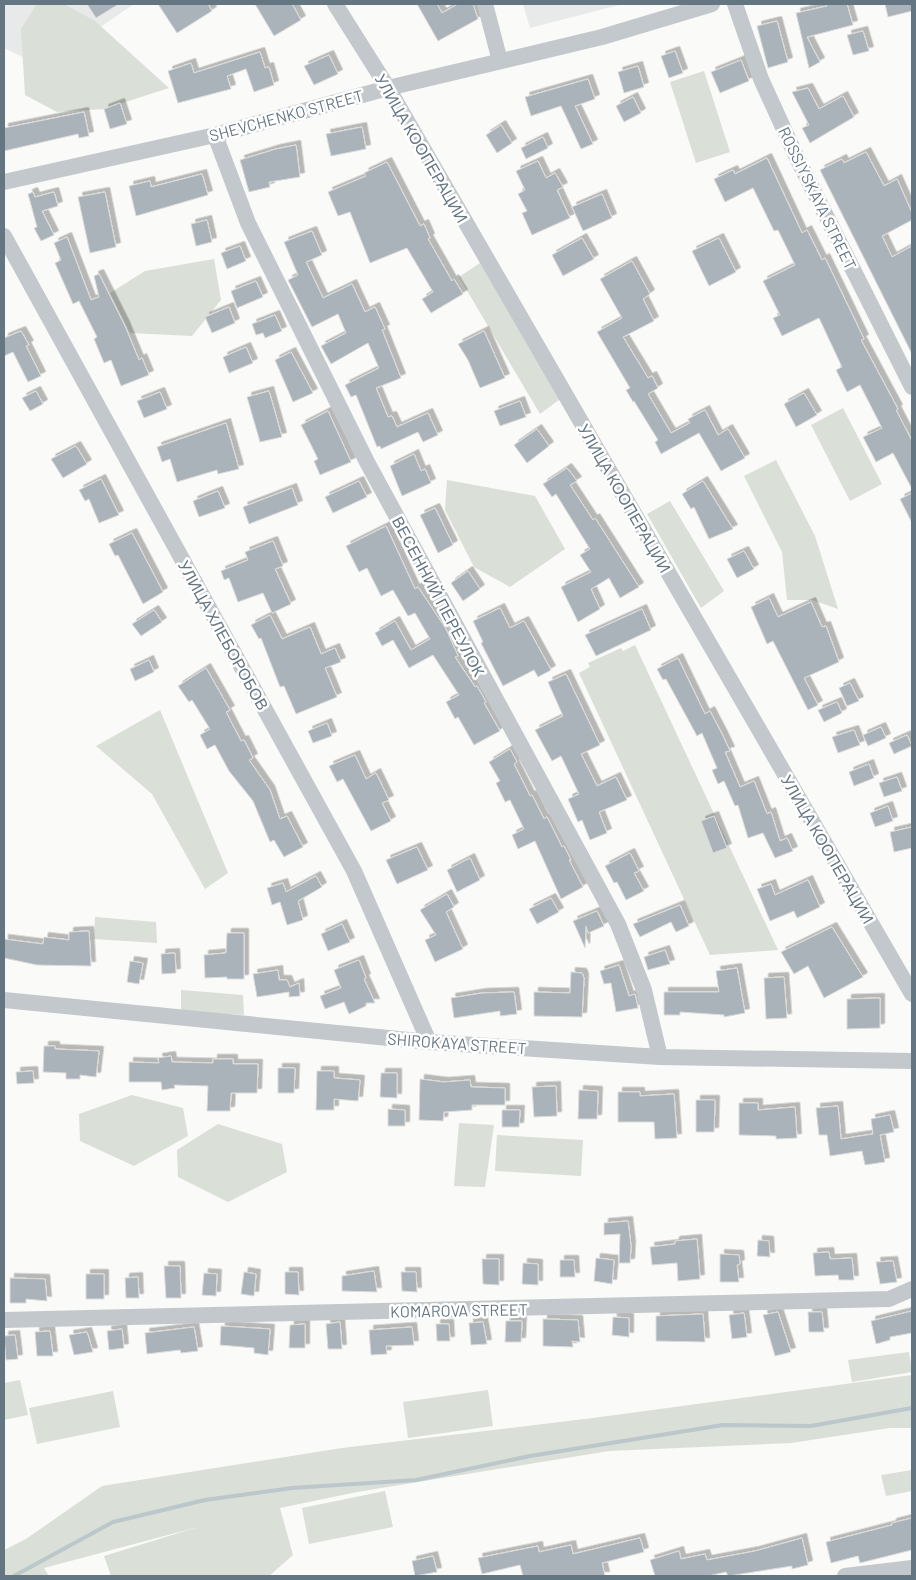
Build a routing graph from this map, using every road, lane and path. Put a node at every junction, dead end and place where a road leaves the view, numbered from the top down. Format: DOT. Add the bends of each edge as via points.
graph roads {
  1 [pos="335,4"];
  2 [pos="485,4"];
  3 [pos="712,4"];
  4 [pos="735,4"];
  5 [pos="500,61"];
  6 [pos="388,88"];
  7 [pos="215,135"];
  8 [pos="4,182"];
  9 [pos="4,236"];
  10 [pos="912,388"];
  11 [pos="912,994"];
  12 [pos="4,1000"];
  13 [pos="429,1042"];
  14 [pos="660,1057"];
  15 [pos="912,1061"];
  16 [pos="912,1289"];
  17 [pos="4,1320"];
  18 [pos="912,1568"];
  19 [pos="846,1576"];
  1 -- 6 [label="street, УЛИЦА КООПЕРАЦИИ"];
  2 -- 5 [label="street"];
  3 -- 5 [label="street, SHEVCHENKO STREET" via="602,37"];
  4 -- 10 [label="street, ROSSIYSKAYA STREET" via="761,79 797,158"];
  5 -- 6 [label="street, SHEVCHENKO STREET"];
  6 -- 7 [label="street, SHEVCHENKO STREET"];
  6 -- 11 [label="street, УЛИЦА КООПЕРАЦИИ"];
  7 -- 8 [label="street, SHEVCHENKO STREET"];
  7 -- 14 [label="street, ВЕСЕННИЙ ПЕРЕУЛОК" via="248,223 367,462 618,924 644,990"];
  9 -- 13 [label="street, УЛИЦА ХЛЕБОРОБОВ" via="354,871"];
  12 -- 13 [label="street, SHIROKAYA STREET"];
  13 -- 14 [label="street, SHIROKAYA STREET"];
  14 -- 15 [label="street, SHIROKAYA STREET"];
  16 -- 17 [label="street, KOMAROVA STREET" via="889,1300"];
  18 -- 19 [label="street"];
}
